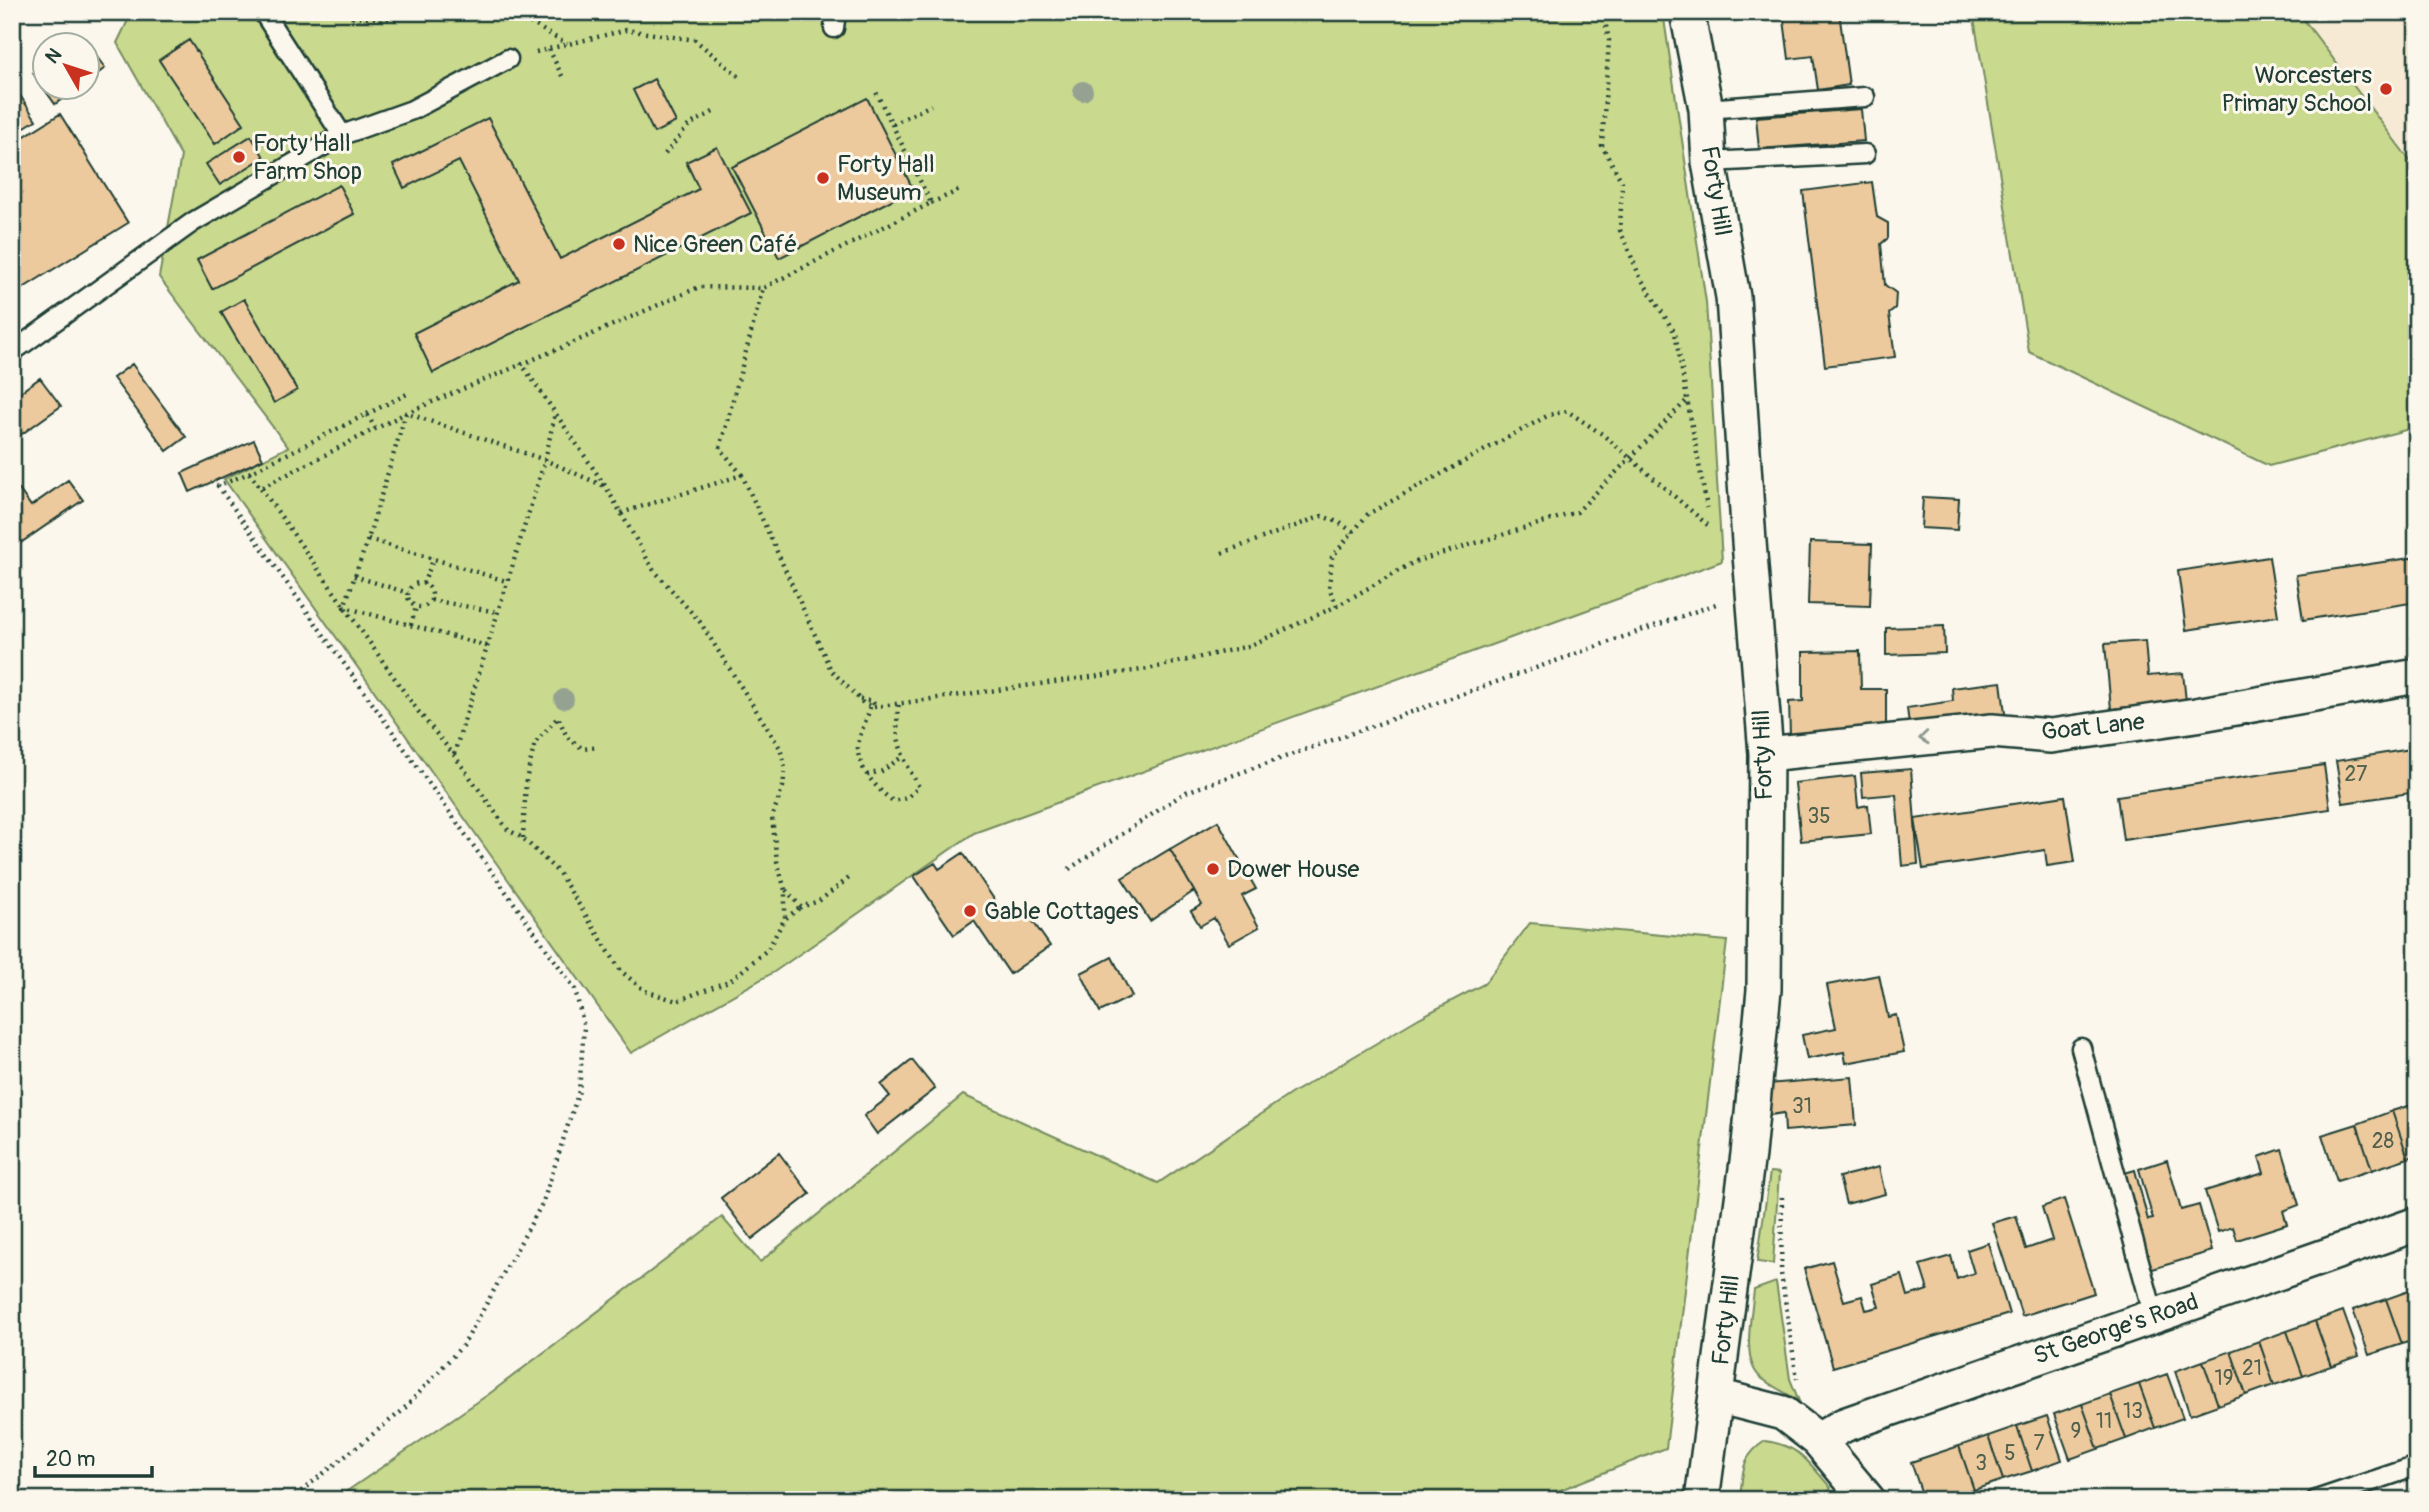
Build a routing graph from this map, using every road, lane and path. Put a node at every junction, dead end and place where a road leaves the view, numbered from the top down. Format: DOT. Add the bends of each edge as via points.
graph roads {
  1 [pos="263,12"];
  2 [pos="347,12"];
  3 [pos="422,12"];
  4 [pos="512,12"];
  5 [pos="1603,12"];
  6 [pos="1688,12"];
  7 [pos="390,15"];
  8 [pos="568,45"];
  9 [pos="549,49"];
  10 [pos="508,59"];
  11 [pos="741,78"];
  12 [pos="564,80"];
  13 [pos="876,92"];
  14 [pos="1865,97"];
  15 [pos="931,105"];
  16 [pos="1706,109"];
  17 [pos="715,111"];
  18 [pos="893,124"];
  19 [pos="342,135"];
  20 [pos="665,154"];
  21 [pos="1865,154"];
  22 [pos="1709,162"];
  23 [pos="962,189"];
  24 [pos="931,203"];
  25 [pos="763,288"];
  26 [pos="12,352"];
  27 [pos="521,363"];
  28 [pos="409,393"];
  29 [pos="1688,399"];
  30 [pos="555,412"];
  31 [pos="406,413"];
  32 [pos="367,414"];
  33 [pos="375,428"];
  34 [pos="1630,458"];
  35 [pos="545,460"];
  36 [pos="249,473"];
  37 [pos="742,475"];
  38 [pos="606,487"];
  39 [pos="261,488"];
  40 [pos="621,513"];
  41 [pos="1353,532"];
  42 [pos="368,538"];
  43 [pos="1222,553"];
  44 [pos="434,558"];
  45 [pos="354,576"];
  46 [pos="506,581"];
  47 [pos="423,584"];
  48 [pos="1752,591"];
  49 [pos="408,593"];
  50 [pos="431,600"];
  51 [pos="1337,606"];
  52 [pos="344,607"];
  53 [pos="416,607"];
  54 [pos="497,612"];
  55 [pos="411,625"];
  56 [pos="486,646"];
  57 [pos="2417,676"];
  58 [pos="859,699"];
  59 [pos="899,704"];
  60 [pos="870,707"];
  61 [pos="876,707"];
  62 [pos="599,747"];
  63 [pos="1766,754"];
  64 [pos="454,755"];
  65 [pos="902,757"];
  66 [pos="867,775"];
  67 [pos="523,838"];
  68 [pos="1069,869"];
  69 [pos="849,878"];
  70 [pos="785,890"];
  71 [pos="801,906"];
  72 [pos="785,918"];
  73 [pos="2081,1048"];
  74 [pos="1782,1196"];
  75 [pos="2417,1224"];
  76 [pos="2154,1316"];
  77 [pos="1797,1383"];
  78 [pos="1717,1396"];
  79 [pos="1818,1440"];
  80 [pos="2417,1466"];
  81 [pos="290,1500"];
  82 [pos="1702,1500"];
  83 [pos="1868,1500"];
  84 [pos="2316,1500"];
  1 -- 19 [label="lane"];
  2 -- 7 [label="path" via="352,17"];
  3 -- 7 [label="path"];
  4 -- 8 [label="path"];
  5 -- 29 [label="path" via="1609,40 1602,146 1622,182 1620,230 1640,277 1675,333"];
  6 -- 16 [label="street, Forty Hill"];
  8 -- 9 [label="path"];
  8 -- 11 [label="path" via="626,30 695,40"];
  9 -- 10 [label="path"];
  9 -- 12 [label="path"];
  10 -- 19 [label="lane" via="412,110"];
  13 -- 18 [label="path"];
  14 -- 16 [label="lane"];
  15 -- 18 [label="path"];
  16 -- 22 [label="street, Forty Hill"];
  17 -- 20 [label="path" via="689,125"];
  18 -- 24 [label="path"];
  19 -- 26 [label="lane" via="193,222"];
  21 -- 22 [label="lane"];
  22 -- 48 [label="street, Forty Hill" via="1733,297"];
  23 -- 24 [label="path"];
  24 -- 25 [label="path"];
  25 -- 27 [label="path" via="699,287"];
  25 -- 37 [label="path" via="720,448"];
  27 -- 30 [label="path"];
  27 -- 31 [label="path"];
  28 -- 32 [label="path"];
  29 -- 34 [label="path"];
  29 -- 34 [label="path" via="1710,527"];
  30 -- 35 [label="path"];
  30 -- 38 [label="path"];
  31 -- 33 [label="path"];
  31 -- 35 [label="path"];
  31 -- 42 [label="path"];
  32 -- 33 [label="path"];
  32 -- 36 [label="path"];
  33 -- 39 [label="path"];
  34 -- 41 [label="path" via="1567,411 1549,415 1368,514"];
  34 -- 51 [label="path" via="1577,512 1414,562"];
  35 -- 38 [label="path"];
  35 -- 46 [label="path"];
  36 -- 39 [label="path"];
  36 -- 81 [label="path" via="218,486 575,989 584,1027 579,1091 543,1202 464,1344 402,1411"];
  37 -- 40 [label="path"];
  37 -- 58 [label="path" via="831,670"];
  38 -- 40 [label="path"];
  39 -- 52 [label="path"];
  40 -- 70 [label="path" via="653,569 699,622 780,748 783,788 772,817"];
  41 -- 43 [label="path" via="1322,516"];
  41 -- 51 [label="path" via="1332,557 1329,588"];
  42 -- 44 [label="path"];
  42 -- 45 [label="path"];
  44 -- 46 [label="path"];
  44 -- 47 [label="path"];
  45 -- 49 [label="path"];
  45 -- 52 [label="path"];
  46 -- 54 [label="path"];
  47 -- 49 [label="path" via="414,584"];
  47 -- 50 [label="path" via="431,590"];
  48 -- 63 [label="street, Forty Hill"];
  48 -- 68 [label="path" via="1186,792"];
  49 -- 53 [label="path"];
  50 -- 53 [label="path"];
  50 -- 54 [label="path"];
  51 -- 59 [label="path" via="1249,646 1174,663"];
  52 -- 55 [label="path"];
  52 -- 64 [label="path"];
  53 -- 55 [label="path"];
  54 -- 56 [label="path"];
  55 -- 56 [label="path"];
  56 -- 64 [label="path"];
  57 -- 63 [label="street, Goat Lane, one-way" via="2051,736 1992,731"];
  58 -- 60 [label="path"];
  58 -- 61 [label="path" via="872,701"];
  59 -- 61 [label="path"];
  59 -- 65 [label="path" via="896,723"];
  60 -- 61 [label="path"];
  60 -- 66 [label="path" via="858,752"];
  62 -- 67 [label="path" via="583,749 567,737 558,718 535,743 526,780"];
  63 -- 78 [label="street, Forty Hill" via="1763,990 1748,1154"];
  64 -- 67 [label="path" via="508,830"];
  65 -- 66 [label="path"];
  65 -- 66 [label="path" via="919,787 907,798 893,801"];
  67 -- 72 [label="path" via="559,873 621,971 645,991 677,1001 731,981 768,949"];
  69 -- 71 [label="path" via="819,901"];
  70 -- 71 [label="path"];
  70 -- 72 [label="path"];
  71 -- 72 [label="path"];
  73 -- 76 [label="lane"];
  74 -- 77 [label="path" via="1781,1273"];
  75 -- 76 [label="street, St George's Road"];
  76 -- 79 [label="street, St George's Road" via="1844,1424"];
  78 -- 79 [label="street" via="1783,1413"];
  78 -- 82 [label="street, Forty Hill"];
  79 -- 83 [label="street"];
  80 -- 84 [label="lane"];
}
